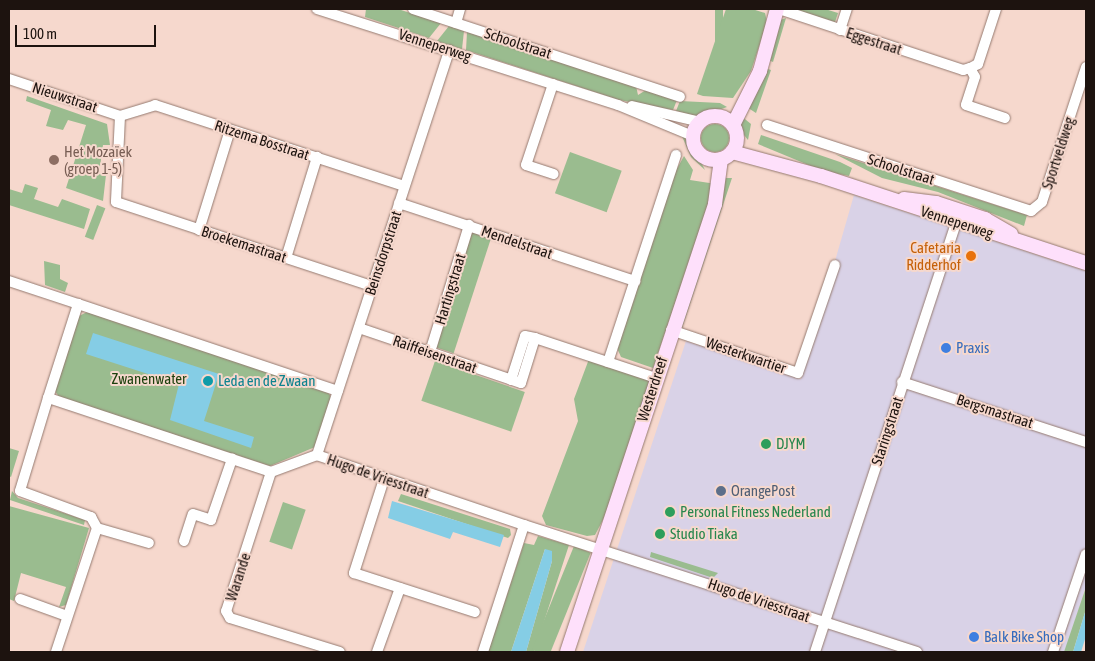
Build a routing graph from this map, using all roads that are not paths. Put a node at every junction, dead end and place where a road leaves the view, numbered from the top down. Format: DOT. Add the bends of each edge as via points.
graph roads {
  1 [pos="317,9"];
  2 [pos="412,9"];
  3 [pos="460,9"];
  4 [pos="778,9"];
  5 [pos="847,9"];
  6 [pos="996,9"];
  7 [pos="347,13"];
  8 [pos="456,23"];
  9 [pos="840,30"];
  10 [pos="768,38"];
  11 [pos="448,50"];
  12 [pos="1086,66"];
  13 [pos="970,68"];
  14 [pos="9,79"];
  15 [pos="553,84"];
  16 [pos="680,97"];
  17 [pos="618,105"];
  18 [pos="120,116"];
  19 [pos="721,116"];
  20 [pos="1005,118"];
  21 [pos="700,122"];
  22 [pos="767,125"];
  23 [pos="230,130"];
  24 [pos="735,130"];
  25 [pos="693,136"];
  26 [pos="676,155"];
  27 [pos="727,155"];
  28 [pos="317,157"];
  29 [pos="705,158"];
  30 [pos="554,174"];
  31 [pos="821,176"];
  32 [pos="404,186"];
  33 [pos="399,203"];
  34 [pos="1036,209"];
  35 [pos="958,217"];
  36 [pos="469,226"];
  37 [pos="705,229"];
  38 [pos="199,230"];
  39 [pos="286,258"];
  40 [pos="1086,263"];
  41 [pos="835,266"];
  42 [pos="9,281"];
  43 [pos="635,282"];
  44 [pos="372,286"];
  45 [pos="78,304"];
  46 [pos="358,328"];
  47 [pos="671,330"];
  48 [pos="430,352"];
  49 [pos="608,362"];
  50 [pos="656,378"];
  51 [pos="902,382"];
  52 [pos="338,391"];
  53 [pos="48,398"];
  54 [pos="1086,442"];
  55 [pos="317,455"];
  56 [pos="232,459"];
  57 [pos="271,472"];
  58 [pos="384,479"];
  59 [pos="14,482"];
  60 [pos="524,525"];
  61 [pos="97,528"];
  62 [pos="184,541"];
  63 [pos="149,543"];
  64 [pos="601,548"];
  65 [pos="1086,554"];
  66 [pos="400,588"];
  67 [pos="20,599"];
  68 [pos="475,612"];
  69 [pos="67,616"];
  70 [pos="825,622"];
  71 [pos="56,652"];
  72 [pos="340,652"];
  73 [pos="377,652"];
  74 [pos="483,652"];
  75 [pos="567,652"];
  76 [pos="815,652"];
  77 [pos="916,652"];
  78 [pos="1053,652"];
  1 -- 7 [label="street, Venneperweg"];
  2 -- 8 [label="street, Schoolstraat"];
  3 -- 8 [label="street"];
  4 -- 9 [label="street, Eggestraat"];
  4 -- 10 [label="street"];
  5 -- 9 [label="street"];
  6 -- 13 [label="street" via="978,64"];
  7 -- 11 [label="street, Venneperweg"];
  8 -- 16 [label="street, Schoolstraat"];
  9 -- 13 [label="street, Eggestraat" via="963,70"];
  10 -- 19 [label="street" via="748,81"];
  10 -- 24 [label="street" via="760,71"];
  11 -- 15 [label="street, Venneperweg"];
  11 -- 32 [label="street, Beinsdorpstraat"];
  12 -- 34 [label="street, Sportveldweg" via="1042,202"];
  13 -- 20 [label="street" via="975,77 966,105"];
  14 -- 18 [label="street, Nieuwstraat"];
  15 -- 17 [label="street, Venneperweg"];
  15 -- 30 [label="street" via="526,166"];
  17 -- 21 [label="street, Venneperweg"];
  17 -- 25 [label="street, Venneperweg"];
  18 -- 23 [label="street, Ritzema Bosstraat" via="152,104"];
  18 -- 38 [label="street, Broekemastraat" via="116,202"];
  19 -- 21 [label="street"];
  19 -- 24 [label="street"];
  21 -- 25 [label="street"];
  22 -- 34 [label="street, Schoolstraat"];
  23 -- 28 [label="street, Ritzema Bosstraat"];
  23 -- 38 [label="street"];
  24 -- 27 [label="street"];
  24 -- 31 [label="street, Venneperweg"];
  25 -- 29 [label="street" via="697,151"];
  26 -- 43 [label="street"];
  27 -- 29 [label="street"];
  27 -- 31 [label="street, Venneperweg"];
  27 -- 37 [label="street, Westerdreef"];
  28 -- 32 [label="street, Ritzema Bosstraat"];
  28 -- 39 [label="street"];
  29 -- 37 [label="street, Westerdreef"];
  31 -- 35 [label="street, Venneperweg"];
  32 -- 33 [label="street, Beinsdorpstraat"];
  33 -- 36 [label="street, Mendelstraat"];
  33 -- 44 [label="street, Beinsdorpstraat"];
  35 -- 40 [label="street, Venneperweg"];
  35 -- 51 [label="street, Staringstraat"];
  36 -- 43 [label="street, Mendelstraat"];
  36 -- 48 [label="street, Hartingstraat"];
  37 -- 47 [label="street, Westerdreef"];
  38 -- 39 [label="street, Broekemastraat"];
  39 -- 44 [label="street, Broekemastraat"];
  41 -- 47 [label="street, Westerkwartier" via="798,373"];
  42 -- 45 [label="street"];
  43 -- 49 [label="street"];
  44 -- 46 [label="street, Beinsdorpstraat"];
  45 -- 52 [label="street"];
  45 -- 53 [label="street"];
  46 -- 48 [label="street, Raiffeisenstraat"];
  46 -- 52 [label="street, Beinsdorpstraat"];
  47 -- 50 [label="street, Westerdreef"];
  48 -- 49 [label="street, Raiffeisenstraat" via="522,383 535,338"];
  49 -- 50 [label="street, Raiffeisenstraat"];
  50 -- 64 [label="street, Westerdreef"];
  51 -- 54 [label="street, Bergsmastraat"];
  51 -- 70 [label="street, Staringstraat"];
  52 -- 55 [label="street, Beinsdorpstraat"];
  53 -- 56 [label="street"];
  53 -- 59 [label="street"];
  55 -- 57 [label="street"];
  55 -- 58 [label="street, Hugo de Vriesstraat"];
  56 -- 57 [label="street"];
  56 -- 62 [label="street" via="211,520 193,514"];
  57 -- 72 [label="street, Warande" via="226,611 230,618"];
  58 -- 60 [label="street, Hugo de Vriesstraat"];
  58 -- 66 [label="street" via="354,572"];
  59 -- 61 [label="street" via="25,495 91,516"];
  60 -- 64 [label="street"];
  60 -- 74 [label="street"];
  61 -- 63 [label="street"];
  61 -- 69 [label="street"];
  64 -- 70 [label="street, Hugo de Vriesstraat"];
  64 -- 75 [label="street, Westerdreef"];
  65 -- 78 [label="street"];
  66 -- 68 [label="street"];
  66 -- 73 [label="street"];
  67 -- 69 [label="street"];
  69 -- 71 [label="street"];
  70 -- 76 [label="street, Staringstraat"];
  70 -- 77 [label="street, Hugo de Vriesstraat"];
}
